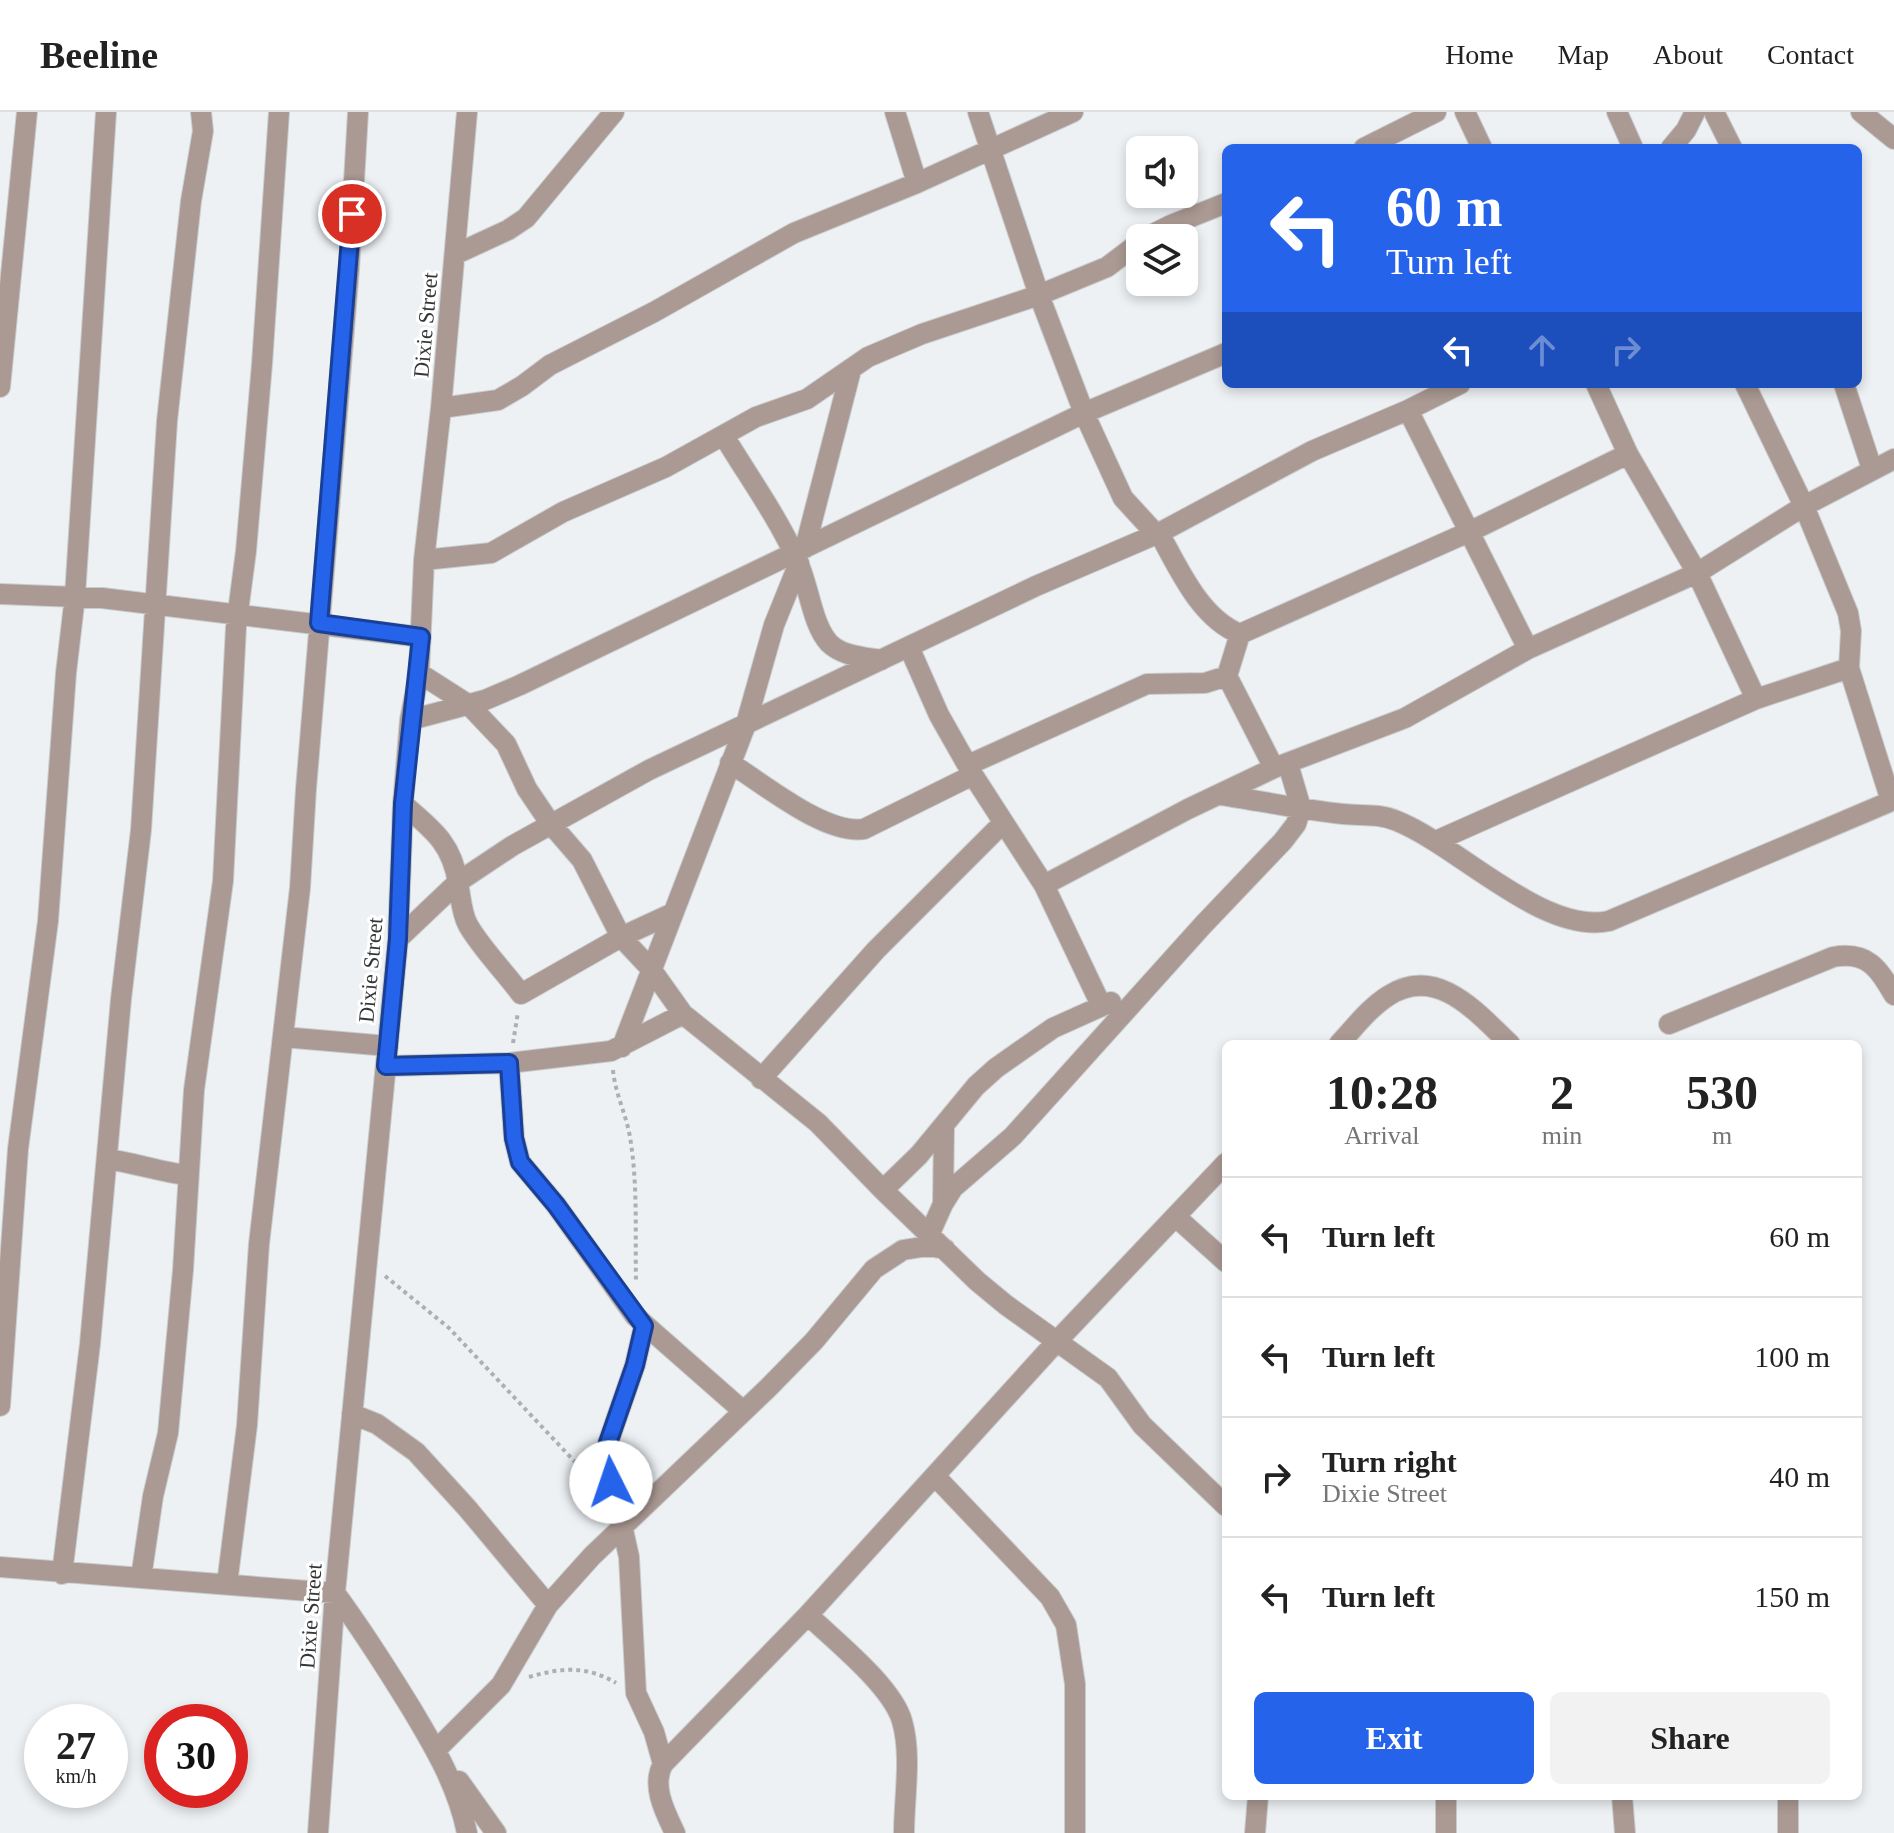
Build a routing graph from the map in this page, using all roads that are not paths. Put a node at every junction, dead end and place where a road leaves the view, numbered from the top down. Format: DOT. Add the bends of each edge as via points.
graph roads {
  1 [pos="27,112"];
  2 [pos="106,112"];
  3 [pos="201,112"];
  4 [pos="279,112"];
  5 [pos="358,112"];
  6 [pos="467,112"];
  7 [pos="614,112"];
  8 [pos="895,112"];
  9 [pos="978,112"];
  10 [pos="1073,112"];
  11 [pos="1436,112"];
  12 [pos="1465,112"];
  13 [pos="1617,112"];
  14 [pos="1695,112"];
  15 [pos="1714,112"];
  16 [pos="1861,112"];
  17 [pos="1894,139"];
  18 [pos="1372,144"];
  19 [pos="1480,144"];
  20 [pos="1631,144"];
  21 [pos="1674,144"];
  22 [pos="1730,144"];
  23 [pos="992,148"];
  24 [pos="917,183"];
  25 [pos="1222,205"];
  26 [pos="1174,224"];
  27 [pos="1126,253"];
  28 [pos="456,254"];
  29 [pos="1039,295"];
  30 [pos="1222,355"];
  31 [pos="851,370"];
  32 [pos="0,387"];
  33 [pos="1452,388"];
  34 [pos="1598,388"];
  35 [pos="1747,388"];
  36 [pos="1845,388"];
  37 [pos="441,408"];
  38 [pos="1408,410"];
  39 [pos="1084,413"];
  40 [pos="724,436"];
  41 [pos="1628,454"];
  42 [pos="1894,459"];
  43 [pos="1872,469"];
  44 [pos="1804,506"];
  45 [pos="1471,531"];
  46 [pos="1158,534"];
  47 [pos="799,555"];
  48 [pos="424,560"];
  49 [pos="1697,573"];
  50 [pos="0,594"];
  51 [pos="75,596"];
  52 [pos="154,604"];
  53 [pos="237,614"];
  54 [pos="319,623"];
  55 [pos="1240,634"];
  56 [pos="421,637"];
  57 [pos="909,647"];
  58 [pos="1528,649"];
  59 [pos="881,660"];
  60 [pos="1849,668"];
  61 [pos="419,673"];
  62 [pos="1227,676"];
  63 [pos="1756,699"];
  64 [pos="469,705"];
  65 [pos="410,720"];
  66 [pos="746,724"];
  67 [pos="730,763"];
  68 [pos="1281,766"];
  69 [pos="970,770"];
  70 [pos="1221,795"];
  71 [pos="1892,801"];
  72 [pos="403,804"];
  73 [pos="1301,808"];
  74 [pos="550,823"];
  75 [pos="1003,823"];
  76 [pos="1436,841"];
  77 [pos="458,882"];
  78 [pos="1044,885"];
  79 [pos="673,913"];
  80 [pos="621,937"];
  81 [pos="398,939"];
  82 [pos="651,969"];
  83 [pos="1140,994"];
  84 [pos="1894,995"];
  85 [pos="1101,1005"];
  86 [pos="683,1014"];
  87 [pos="1669,1024"];
  88 [pos="283,1037"];
  89 [pos="1343,1040"];
  90 [pos="1506,1040"];
  91 [pos="616,1049"];
  92 [pos="387,1056"];
  93 [pos="509,1063"];
  94 [pos="761,1079"];
  95 [pos="944,1125"];
  96 [pos="107,1159"];
  97 [pos="1222,1167"];
  98 [pos="187,1175"];
  99 [pos="883,1190"];
  100 [pos="943,1204"];
  101 [pos="1176,1217"];
  102 [pos="930,1233"];
  103 [pos="945,1249"];
  104 [pos="1222,1258"];
  105 [pos="640,1321"];
  106 [pos="1058,1340"];
  107 [pos="0,1406"];
  108 [pos="743,1411"];
  109 [pos="352,1414"];
  110 [pos="935,1476"];
  111 [pos="1222,1502"];
  112 [pos="623,1527"];
  113 [pos="0,1567"];
  114 [pos="62,1574"];
  115 [pos="141,1578"];
  116 [pos="227,1584"];
  117 [pos="335,1593"];
  118 [pos="548,1605"];
  119 [pos="808,1615"];
  120 [pos="441,1758"];
  121 [pos="663,1764"];
  122 [pos="1258,1800"];
  123 [pos="1446,1800"];
  124 [pos="1622,1800"];
  125 [pos="1788,1800"];
  126 [pos="318,1833"];
  127 [pos="467,1833"];
  128 [pos="496,1833"];
  129 [pos="675,1833"];
  130 [pos="904,1833"];
  131 [pos="1075,1833"];
  132 [pos="1255,1833"];
  133 [pos="1446,1833"];
  134 [pos="1625,1833"];
  135 [pos="1788,1833"];
  1 -- 32 [label="street"];
  2 -- 51 [label="street"];
  3 -- 52 [label="street" via="203,131 167,421"];
  4 -- 53 [label="street" via="262,364"];
  5 -- 54 [label="street"];
  6 -- 28 [label="street, Dixie Street"];
  7 -- 28 [label="street" via="526,218"];
  8 -- 24 [label="street"];
  9 -- 23 [label="street"];
  10 -- 23 [label="street"];
  11 -- 18 [label="street"];
  12 -- 19 [label="street"];
  13 -- 20 [label="street"];
  14 -- 21 [label="street"];
  15 -- 22 [label="street"];
  16 -- 17 [label="street"];
  23 -- 24 [label="street"];
  23 -- 29 [label="street"];
  24 -- 37 [label="street" via="794,233 550,365 498,400"];
  25 -- 26 [label="street"];
  27 -- 29 [label="street" via="1107,267"];
  28 -- 37 [label="street, Dixie Street"];
  29 -- 31 [label="street" via="922,334"];
  29 -- 39 [label="street"];
  30 -- 39 [label="street"];
  31 -- 40 [label="street" via="807,399 756,417"];
  31 -- 47 [label="street"];
  33 -- 38 [label="street"];
  34 -- 41 [label="street"];
  35 -- 44 [label="street"];
  36 -- 43 [label="street"];
  37 -- 48 [label="street, Dixie Street"];
  38 -- 45 [label="street"];
  38 -- 46 [label="street" via="1312,451"];
  39 -- 46 [label="street" via="1123,498"];
  39 -- 47 [label="street"];
  40 -- 47 [label="street"];
  40 -- 48 [label="street" via="563,512 491,553"];
  41 -- 45 [label="street"];
  41 -- 49 [label="street"];
  42 -- 43 [label="street"];
  43 -- 44 [label="street"];
  44 -- 49 [label="street"];
  44 -- 60 [label="street" via="1848,613"];
  45 -- 55 [label="street"];
  45 -- 58 [label="street"];
  46 -- 55 [label="street" via="1214,618"];
  46 -- 57 [label="street"];
  47 -- 59 [label="street" via="820,631 845,653"];
  47 -- 64 [label="street"];
  47 -- 66 [label="street"];
  48 -- 56 [label="street, Dixie Street"];
  49 -- 58 [label="street"];
  49 -- 63 [label="street"];
  50 -- 51 [label="street"];
  51 -- 52 [label="street"];
  51 -- 107 [label="street" via="48,921 22,1110"];
  52 -- 53 [label="street"];
  52 -- 96 [label="street" via="146,778"];
  53 -- 54 [label="street"];
  53 -- 98 [label="street" via="223,881"];
  54 -- 56 [label="street"];
  54 -- 88 [label="street" via="300,888"];
  55 -- 62 [label="street"];
  56 -- 61 [label="street, Dixie Street"];
  57 -- 59 [label="street"];
  57 -- 69 [label="street"];
  58 -- 68 [label="street" via="1405,718"];
  59 -- 66 [label="street"];
  60 -- 63 [label="street"];
  60 -- 71 [label="street"];
  61 -- 64 [label="street"];
  61 -- 65 [label="street, Dixie Street"];
  62 -- 68 [label="street"];
  62 -- 69 [label="street" via="1205,683 1147,684"];
  63 -- 76 [label="street"];
  64 -- 65 [label="street"];
  64 -- 74 [label="street" via="506,744"];
  65 -- 72 [label="street, Dixie Street"];
  66 -- 67 [label="street"];
  66 -- 74 [label="street"];
  67 -- 69 [label="street" via="821,821 851,831 864,829"];
  67 -- 79 [label="street"];
  68 -- 70 [label="street"];
  68 -- 73 [label="street"];
  69 -- 75 [label="street"];
  70 -- 73 [label="street"];
  70 -- 78 [label="street"];
  71 -- 76 [label="street" via="1593,924 1536,906"];
  72 -- 77 [label="street" via="441,837"];
  72 -- 81 [label="street, Dixie Street"];
  73 -- 76 [label="street" via="1382,816"];
  73 -- 83 [label="street" via="1296,824 1265,862"];
  74 -- 77 [label="street"];
  74 -- 80 [label="street" via="582,860"];
  75 -- 78 [label="street"];
  75 -- 94 [label="street" via="876,950"];
  77 -- 80 [label="street" via="468,926 521,994"];
  77 -- 81 [label="street"];
  78 -- 85 [label="street"];
  79 -- 80 [label="street"];
  79 -- 82 [label="street"];
  80 -- 82 [label="street"];
  81 -- 92 [label="street, Dixie Street"];
  82 -- 86 [label="street"];
  82 -- 91 [label="street"];
  83 -- 85 [label="street"];
  83 -- 100 [label="street" via="1013,1136 953,1188"];
  84 -- 87 [label="street" via="1875,966 1849,954"];
  85 -- 95 [label="street" via="1020,1050 976,1086"];
  86 -- 91 [label="street"];
  86 -- 94 [label="street"];
  88 -- 92 [label="street"];
  88 -- 116 [label="street"];
  89 -- 90 [label="street" via="1388,996 1417,986 1447,990"];
  91 -- 93 [label="street"];
  92 -- 93 [label="street"];
  92 -- 109 [label="street, Dixie Street"];
  93 -- 105 [label="street" via="520,1162"];
  94 -- 99 [label="street" via="818,1123"];
  95 -- 99 [label="street"];
  95 -- 100 [label="street"];
  96 -- 98 [label="street"];
  96 -- 114 [label="street"];
  97 -- 101 [label="street"];
  98 -- 115 [label="street" via="168,1433"];
  99 -- 102 [label="street"];
  100 -- 102 [label="street"];
  101 -- 104 [label="street"];
  101 -- 106 [label="street"];
  102 -- 103 [label="street"];
  103 -- 106 [label="street" via="1006,1305"];
  103 -- 108 [label="street" via="913,1248 888,1258"];
  105 -- 108 [label="street"];
  105 -- 112 [label="street" via="635,1365 608,1443 608,1469"];
  106 -- 110 [label="street"];
  106 -- 111 [label="street" via="1108,1378 1142,1425"];
  108 -- 112 [label="street"];
  109 -- 117 [label="street, Dixie Street"];
  109 -- 118 [label="street" via="377,1424 416,1452"];
  110 -- 119 [label="street"];
  110 -- 131 [label="street" via="1050,1597 1066,1625 1075,1684"];
  112 -- 118 [label="street"];
  112 -- 121 [label="street" via="632,1586 636,1693"];
  113 -- 114 [label="street"];
  114 -- 115 [label="street"];
  115 -- 116 [label="street"];
  116 -- 117 [label="street"];
  117 -- 120 [label="street"];
  117 -- 126 [label="street, Dixie Street"];
  118 -- 120 [label="street" via="501,1685"];
  119 -- 121 [label="street"];
  119 -- 130 [label="street" via="883,1688 901,1718"];
  120 -- 127 [label="street"];
  120 -- 128 [label="street"];
  121 -- 129 [label="street" via="659,1792"];
  122 -- 132 [label="street"];
  123 -- 133 [label="street"];
  124 -- 134 [label="street"];
  125 -- 135 [label="street"];
}
